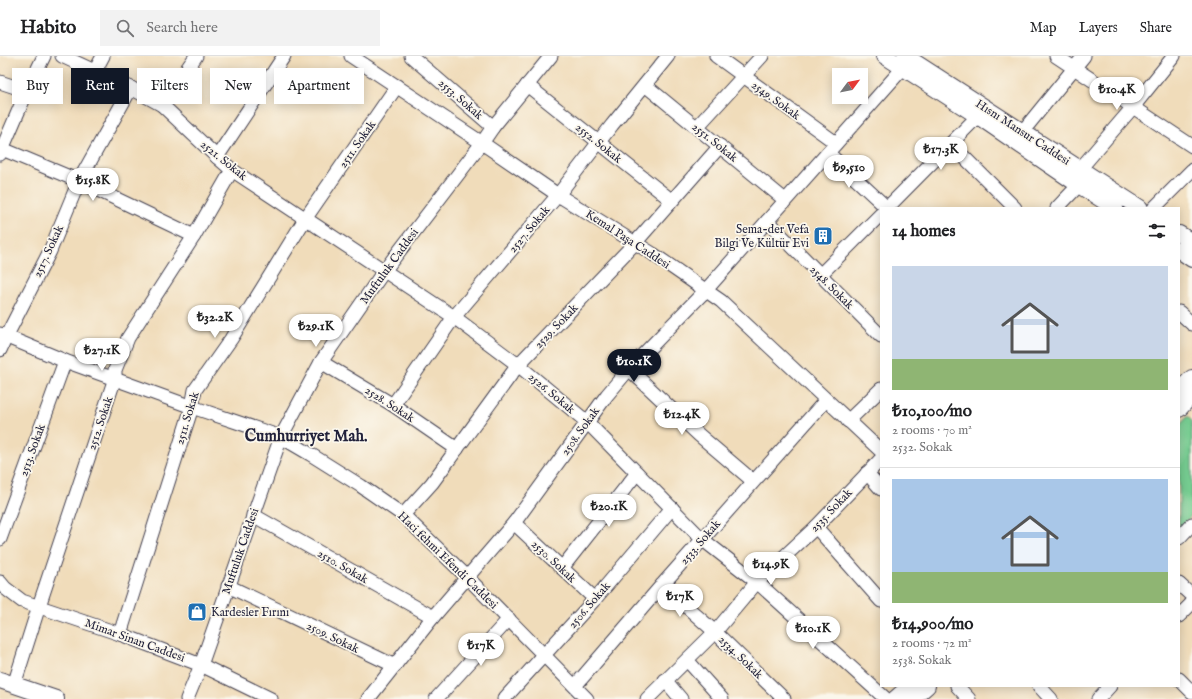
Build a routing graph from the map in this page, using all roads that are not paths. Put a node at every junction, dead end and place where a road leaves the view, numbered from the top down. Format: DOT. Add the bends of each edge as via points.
graph roads {
  1 [pos="44,56"];
  2 [pos="62,56"];
  3 [pos="103,56"];
  4 [pos="196,56"];
  5 [pos="284,56"];
  6 [pos="411,56"];
  7 [pos="551,56"];
  8 [pos="668,56"];
  9 [pos="716,56"];
  10 [pos="762,56"];
  11 [pos="885,56"];
  12 [pos="1056,56"];
  13 [pos="1084,56"];
  14 [pos="1174,56"];
  15 [pos="354,57"];
  16 [pos="906,59"];
  17 [pos="38,68"];
  18 [pos="88,68"];
  19 [pos="97,68"];
  20 [pos="1074,69"];
  21 [pos="743,76"];
  22 [pos="0,82"];
  23 [pos="527,85"];
  24 [pos="645,85"];
  25 [pos="12,86"];
  26 [pos="397,86"];
  27 [pos="129,87"];
  28 [pos="132,88"];
  29 [pos="21,104"];
  30 [pos="162,105"];
  31 [pos="1133,107"];
  32 [pos="978,116"];
  33 [pos="493,127"];
  34 [pos="697,127"];
  35 [pos="1023,131"];
  36 [pos="482,143"];
  37 [pos="599,143"];
  38 [pos="951,144"];
  39 [pos="720,146"];
  40 [pos="1192,146"];
  41 [pos="832,148"];
  42 [pos="1,150"];
  43 [pos="217,157"];
  44 [pos="1080,169"];
  45 [pos="232,170"];
  46 [pos="1192,170"];
  47 [pos="79,181"];
  48 [pos="1079,185"];
  49 [pos="558,195"];
  50 [pos="671,200"];
  51 [pos="785,200"];
  52 [pos="886,207"];
  53 [pos="888,207"];
  54 [pos="1014,207"];
  55 [pos="1058,207"];
  56 [pos="1113,207"];
  57 [pos="1138,207"];
  58 [pos="1155,207"];
  59 [pos="880,215"];
  60 [pos="305,219"];
  61 [pos="767,221"];
  62 [pos="1180,235"];
  63 [pos="194,236"];
  64 [pos="1192,242"];
  65 [pos="635,243"];
  66 [pos="1180,251"];
  67 [pos="1192,259"];
  68 [pos="384,271"];
  69 [pos="820,275"];
  70 [pos="706,290"];
  71 [pos="1180,313"];
  72 [pos="454,317"];
  73 [pos="1192,324"];
  74 [pos="3,335"];
  75 [pos="880,335"];
  76 [pos="0,350"];
  77 [pos="65,361"];
  78 [pos="321,362"];
  79 [pos="518,365"];
  80 [pos="629,369"];
  81 [pos="115,378"];
  82 [pos="1192,378"];
  83 [pos="880,390"];
  84 [pos="1186,399"];
  85 [pos="826,400"];
  86 [pos="392,405"];
  87 [pos="192,407"];
  88 [pos="848,421"];
  89 [pos="587,422"];
  90 [pos="281,437"];
  91 [pos="457,449"];
  92 [pos="880,450"];
  93 [pos="880,460"];
  94 [pos="637,473"];
  95 [pos="867,473"];
  96 [pos="753,482"];
  97 [pos="880,488"];
  98 [pos="672,508"];
  99 [pos="253,515"];
  100 [pos="403,515"];
  101 [pos="514,523"];
  102 [pos="1192,524"];
  103 [pos="816,527"];
  104 [pos="1180,537"];
  105 [pos="0,538"];
  106 [pos="702,539"];
  107 [pos="562,568"];
  108 [pos="467,577"];
  109 [pos="0,582"];
  110 [pos="758,582"];
  111 [pos="662,585"];
  112 [pos="1180,585"];
  113 [pos="228,586"];
  114 [pos="1192,596"];
  115 [pos="595,599"];
  116 [pos="880,600"];
  117 [pos="1192,603"];
  118 [pos="39,606"];
  119 [pos="1180,615"];
  120 [pos="433,617"];
  121 [pos="509,619"];
  122 [pos="715,632"];
  123 [pos="120,634"];
  124 [pos="544,655"];
  125 [pos="687,660"];
  126 [pos="202,665"];
  127 [pos="395,666"];
  128 [pos="665,680"];
  129 [pos="1180,680"];
  130 [pos="5,684"];
  131 [pos="575,686"];
  132 [pos="909,687"];
  133 [pos="926,687"];
  134 [pos="958,687"];
  135 [pos="1040,687"];
  136 [pos="1108,687"];
  137 [pos="1192,692"];
  138 [pos="34,699"];
  139 [pos="56,699"];
  140 [pos="187,699"];
  141 [pos="271,699"];
  142 [pos="368,699"];
  143 [pos="436,699"];
  144 [pos="504,699"];
  145 [pos="587,699"];
  146 [pos="647,699"];
  147 [pos="681,699"];
  148 [pos="722,699"];
  149 [pos="784,699"];
  150 [pos="886,699"];
  151 [pos="895,699"];
  152 [pos="912,699"];
  153 [pos="969,699"];
  154 [pos="1051,699"];
  155 [pos="1098,699"];
  1 -- 17 [label="street"];
  2 -- 18 [label="street, 2521. Sokak"];
  3 -- 19 [label="street"];
  4 -- 30 [label="street"];
  5 -- 43 [label="street"];
  6 -- 33 [label="street, 2553. Sokak"];
  7 -- 23 [label="street, Muftuluk Caddesi"];
  8 -- 24 [label="street, 2527. Sokak"];
  9 -- 21 [label="street, 2549. Sokak"];
  10 -- 21 [label="street"];
  11 -- 16 [label="main road"];
  12 -- 20 [label="street"];
  13 -- 20 [label="street"];
  14 -- 31 [label="street"];
  15 -- 26 [label="street, Kemal Paşa Caddesi"];
  16 -- 32 [label="main road"];
  16 -- 35 [label="main road, Hısnı Mansur Caddesi"];
  16 -- 41 [label="street, 2508. Sokak"];
  20 -- 31 [label="street"];
  20 -- 35 [label="street"];
  21 -- 34 [label="street"];
  21 -- 41 [label="street, 2549. Sokak"];
  22 -- 25 [label="street"];
  23 -- 33 [label="street, Muftuluk Caddesi"];
  23 -- 37 [label="street, 2552. Sokak"];
  24 -- 34 [label="street, 2551. Sokak"];
  24 -- 37 [label="street, 2527. Sokak"];
  26 -- 36 [label="street, Kemal Paşa Caddesi"];
  26 -- 60 [label="street, 2511. Sokak"];
  27 -- 28 [label="street, 2521. Sokak"];
  28 -- 30 [label="street, 2521. Sokak"];
  28 -- 47 [label="street, 2517. Sokak"];
  29 -- 42 [label="street"];
  30 -- 43 [label="street, 2521. Sokak"];
  31 -- 40 [label="street"];
  31 -- 44 [label="street"];
  32 -- 38 [label="street"];
  32 -- 48 [label="main road"];
  33 -- 36 [label="street, Muftuluk Caddesi"];
  34 -- 39 [label="street, 2551. Sokak"];
  35 -- 44 [label="main road, Hısnı Mansur Caddesi"];
  36 -- 49 [label="street, Kemal Paşa Caddesi"];
  36 -- 68 [label="street, Muftuluk Caddesi"];
  37 -- 49 [label="street, 2527. Sokak"];
  37 -- 50 [label="street, 2552. Sokak"];
  38 -- 53 [label="street"];
  38 -- 54 [label="street"];
  39 -- 50 [label="street, 2529. Sokak"];
  39 -- 51 [label="street, 2551. Sokak"];
  41 -- 51 [label="street, 2508. Sokak"];
  41 -- 52 [label="street, 2549. Sokak"];
  42 -- 47 [label="street"];
  43 -- 45 [label="street, 2521. Sokak"];
  44 -- 57 [label="main road, Hısnı Mansur Caddesi"];
  45 -- 60 [label="street, 2521. Sokak"];
  45 -- 63 [label="street, 2512. Sokak"];
  46 -- 58 [label="street"];
  47 -- 63 [label="street"];
  47 -- 74 [label="street, 2517. Sokak" via="50,251"];
  48 -- 55 [label="street"];
  48 -- 56 [label="main road"];
  49 -- 65 [label="street, Kemal Paşa Caddesi"];
  49 -- 72 [label="street, 2527. Sokak"];
  50 -- 65 [label="street, 2529. Sokak"];
  51 -- 61 [label="street, 2508. Sokak"];
  59 -- 69 [label="street"];
  60 -- 68 [label="street, 2521. Sokak"];
  60 -- 87 [label="street, 2511. Sokak" via="195,390"];
  61 -- 69 [label="street, 2548. Sokak"];
  61 -- 70 [label="street, 2508. Sokak"];
  62 -- 64 [label="main road"];
  63 -- 81 [label="street, 2512. Sokak" via="128,338 115,370"];
  65 -- 70 [label="street, Kemal Paşa Caddesi"];
  65 -- 79 [label="street, 2529. Sokak"];
  66 -- 67 [label="main road"];
  68 -- 72 [label="street, 2526. Sokak"];
  68 -- 78 [label="street, Muftuluk Caddesi"];
  69 -- 75 [label="street, 2548. Sokak"];
  70 -- 80 [label="street, 2508. Sokak"];
  70 -- 85 [label="street, Kemal Paşa Caddesi" via="721,301"];
  71 -- 73 [label="street"];
  72 -- 79 [label="street, 2526. Sokak"];
  72 -- 86 [label="street, 2527. Sokak"];
  74 -- 76 [label="street, 2517. Sokak"];
  74 -- 77 [label="street, Haci fehmi Efendi Caddesi"];
  77 -- 81 [label="street, Haci fehmi Efendi Caddesi"];
  77 -- 105 [label="street, 2513. Sokak"];
  78 -- 86 [label="street, 2528. Sokak"];
  78 -- 90 [label="street, Muftuluk Caddesi"];
  79 -- 89 [label="street, 2526. Sokak"];
  79 -- 91 [label="street, 2529. Sokak"];
  80 -- 89 [label="street, 2508. Sokak"];
  80 -- 96 [label="street"];
  81 -- 87 [label="street, Haci fehmi Efendi Caddesi"];
  81 -- 118 [label="street, 2512. Sokak"];
  82 -- 84 [label="main road"];
  83 -- 88 [label="street"];
  85 -- 88 [label="street, Kemal Paşa Caddesi"];
  85 -- 96 [label="street, 2533. Sokak"];
  86 -- 91 [label="street, 2528. Sokak"];
  87 -- 90 [label="street, Haci fehmi Efendi Caddesi"];
  87 -- 123 [label="street, 2511. Sokak"];
  88 -- 92 [label="street, Kemal Paşa Caddesi"];
  89 -- 94 [label="street, 2526. Sokak"];
  89 -- 101 [label="street, 2508. Sokak"];
  90 -- 99 [label="street, Muftuluk Caddesi"];
  90 -- 100 [label="street, Haci fehmi Efendi Caddesi"];
  91 -- 100 [label="street, 2529. Sokak" via="432,483"];
  93 -- 95 [label="street, 2535. Sokak"];
  94 -- 98 [label="street, 2526. Sokak"];
  94 -- 107 [label="street"];
  95 -- 97 [label="street"];
  95 -- 103 [label="street, 2535. Sokak"];
  96 -- 106 [label="street, 2533. Sokak"];
  98 -- 106 [label="street, 2526. Sokak"];
  98 -- 115 [label="street, 2506. Sokak"];
  99 -- 113 [label="street, Muftuluk Caddesi"];
  99 -- 120 [label="street, 2510. Sokak"];
  100 -- 108 [label="street, Haci fehmi Efendi Caddesi"];
  101 -- 107 [label="street, 2530. Sokak"];
  101 -- 108 [label="street, 2508. Sokak"];
  102 -- 104 [label="street"];
  103 -- 110 [label="street, 2535. Sokak"];
  103 -- 116 [label="street"];
  106 -- 110 [label="street, 2526. Sokak"];
  106 -- 111 [label="street, 2533. Sokak"];
  107 -- 115 [label="street, 2530. Sokak"];
  108 -- 120 [label="street, 2508. Sokak"];
  108 -- 121 [label="street, Haci fehmi Efendi Caddesi"];
  109 -- 118 [label="street, Mimar Sinan Caddesi" via="22,601"];
  110 -- 122 [label="street, 2535. Sokak"];
  110 -- 150 [label="street, 2526. Sokak"];
  111 -- 122 [label="street, 2534. Sokak"];
  111 -- 131 [label="street, 2533. Sokak"];
  112 -- 114 [label="street"];
  113 -- 126 [label="street, Muftuluk Caddesi"];
  113 -- 127 [label="street, 2509. Sokak"];
  115 -- 124 [label="street, 2506. Sokak"];
  117 -- 119 [label="street"];
  118 -- 123 [label="street, Mimar Sinan Caddesi"];
  118 -- 130 [label="street, 2512. Sokak"];
  120 -- 127 [label="street, 2508. Sokak"];
  121 -- 124 [label="street, Haci fehmi Efendi Caddesi"];
  121 -- 143 [label="street"];
  122 -- 125 [label="street, 2535. Sokak"];
  122 -- 149 [label="street, 2534. Sokak"];
  123 -- 126 [label="street, Mimar Sinan Caddesi"];
  124 -- 131 [label="street, Haci fehmi Efendi Caddesi"];
  124 -- 144 [label="street, 2506. Sokak"];
  125 -- 128 [label="street, 2535. Sokak"];
  125 -- 148 [label="street"];
  126 -- 140 [label="street, Muftuluk Caddesi"];
  126 -- 141 [label="street, Mimar Sinan Caddesi"];
  127 -- 142 [label="street, 2508. Sokak"];
  128 -- 146 [label="street, 2535. Sokak"];
  128 -- 147 [label="street"];
  129 -- 137 [label="street"];
  130 -- 138 [label="main road"];
  130 -- 139 [label="main road"];
  131 -- 145 [label="street, Haci fehmi Efendi Caddesi"];
  132 -- 151 [label="main road"];
  133 -- 152 [label="main road"];
  134 -- 153 [label="street"];
  135 -- 154 [label="street"];
  136 -- 155 [label="street"];
}
